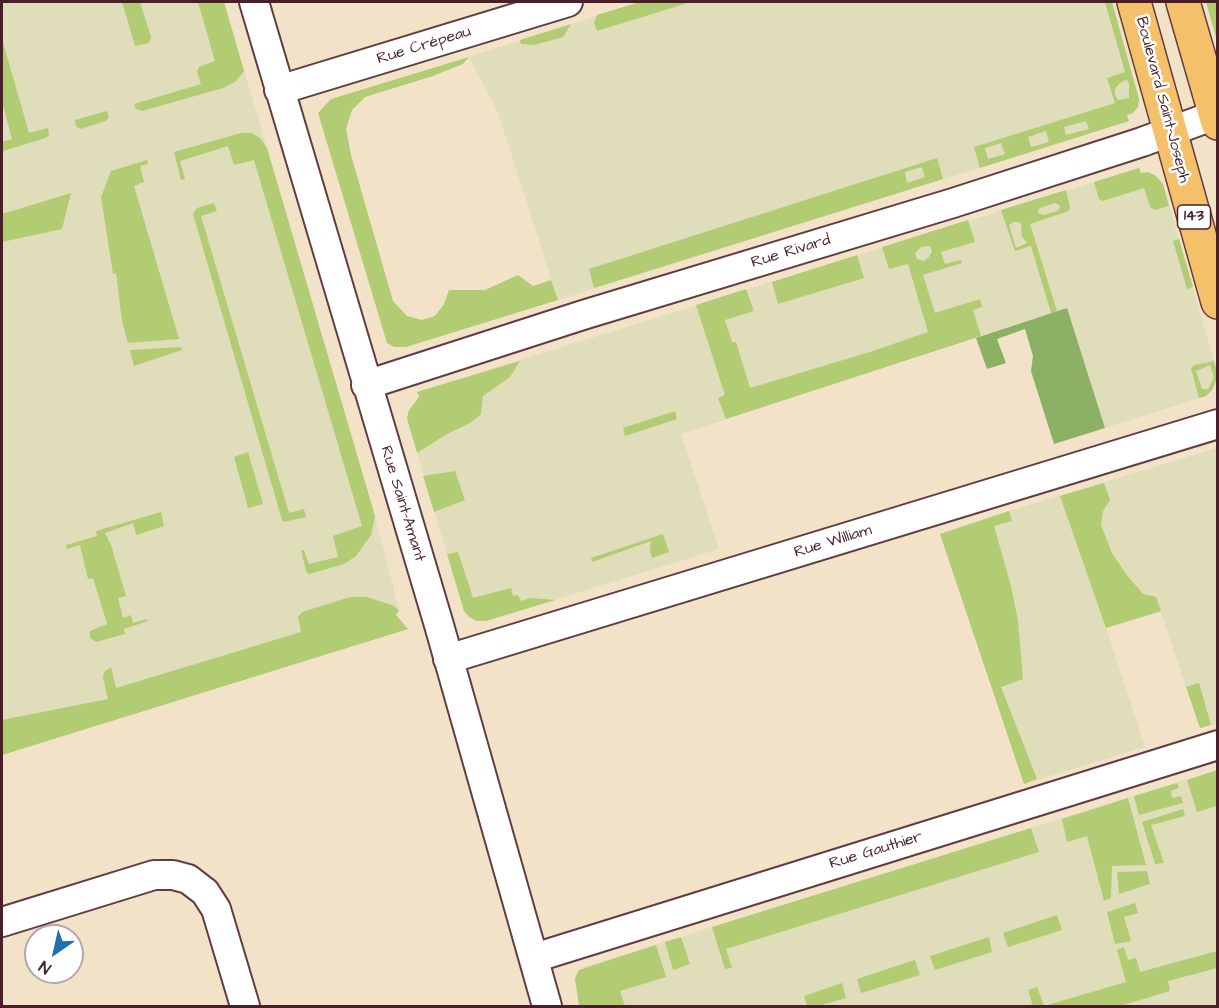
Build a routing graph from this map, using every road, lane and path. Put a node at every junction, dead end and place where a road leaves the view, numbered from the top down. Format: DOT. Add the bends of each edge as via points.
graph roads {
  1 [pos="254,2"];
  2 [pos="568,2"];
  3 [pos="1134,2"];
  4 [pos="1183,2"];
  5 [pos="279,90"];
  6 [pos="1216,119"];
  7 [pos="1171,131"];
  8 [pos="1218,302"];
  9 [pos="366,385"];
  10 [pos="1218,424"];
  11 [pos="448,659"];
  12 [pos="1218,745"];
  13 [pos="2,922"];
  14 [pos="534,958"];
  15 [pos="245,1006"];
  16 [pos="547,1006"];
  1 -- 5 [label="street, Rue Saint-Amant"];
  2 -- 5 [label="street, Rue Crépeau"];
  3 -- 7 [label="main road, Boulevard Saint-Joseph / 143"];
  4 -- 6 [label="main road"];
  5 -- 9 [label="street, Rue Saint-Amant"];
  6 -- 7 [label="street, Rue Rivard"];
  7 -- 8 [label="main road, Boulevard Saint-Joseph / 143"];
  7 -- 9 [label="street, Rue Rivard" via="953,203"];
  9 -- 11 [label="street, Rue Saint-Amant"];
  10 -- 11 [label="street, Rue William"];
  11 -- 14 [label="street, Rue Saint-Amant"];
  12 -- 14 [label="street, Rue Gauthier"];
  13 -- 15 [label="street" via="154,875 188,879 205,892 216,909"];
  14 -- 16 [label="street, Rue Saint-Amant"];
}
